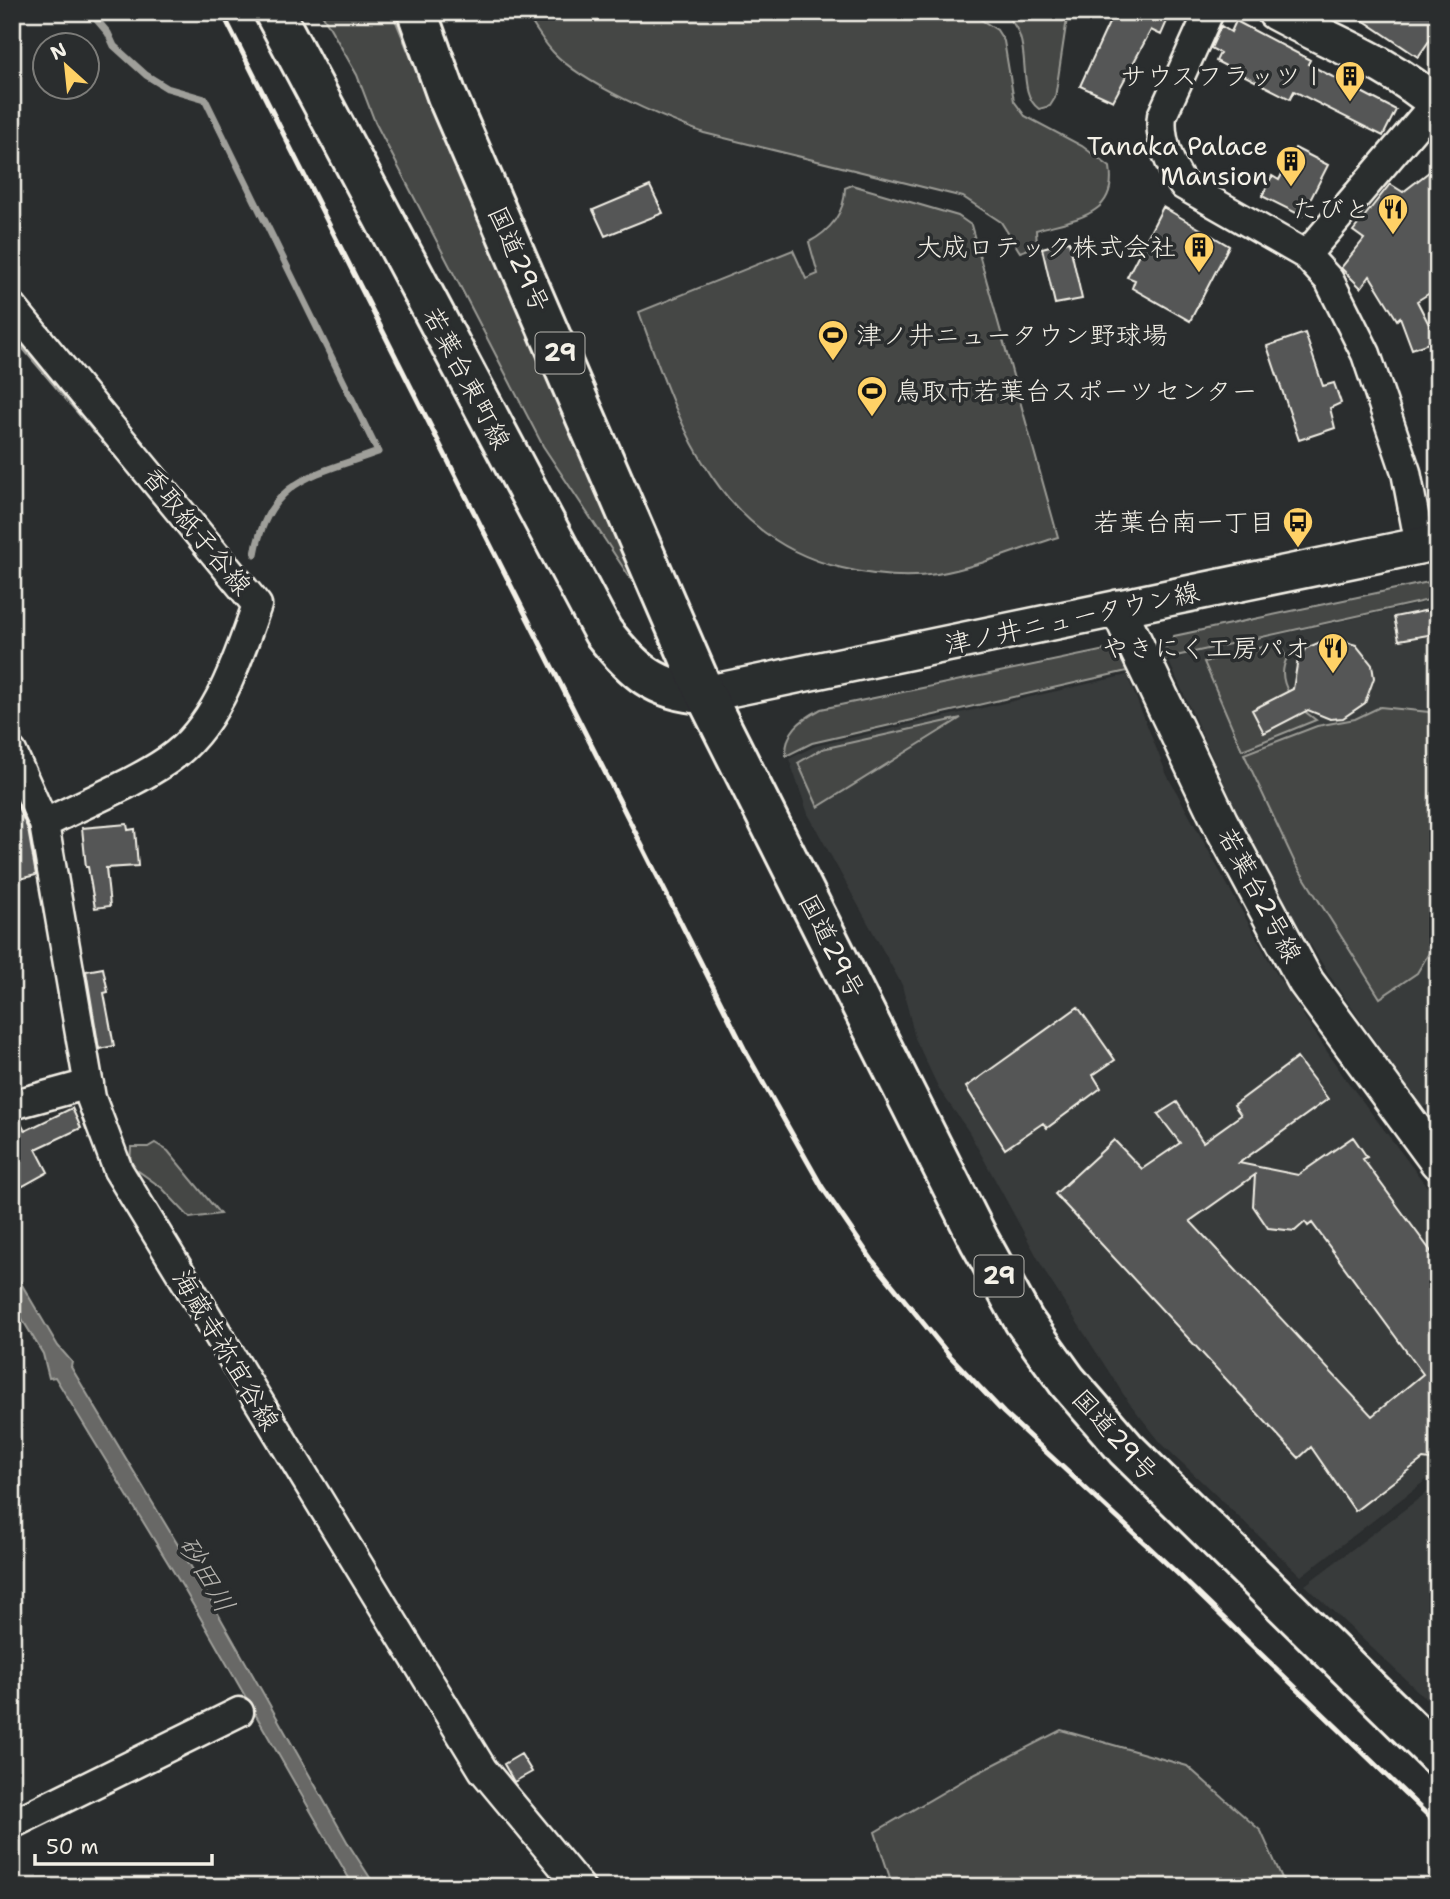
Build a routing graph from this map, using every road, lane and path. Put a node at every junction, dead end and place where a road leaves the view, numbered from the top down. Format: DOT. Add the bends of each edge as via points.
graph roads {
  1 [pos="274,12"];
  2 [pos="417,12"];
  3 [pos="1209,12"];
  4 [pos="1275,12"];
  5 [pos="1437,102"];
  6 [pos="1306,255"];
  7 [pos="12,307"];
  8 [pos="1429,544"];
  9 [pos="1118,608"];
  10 [pos="705,694"];
  11 [pos="12,752"];
  12 [pos="44,824"];
  13 [pos="89,1084"];
  14 [pos="12,1105"];
  15 [pos="1438,1162"];
  16 [pos="239,1712"];
  17 [pos="1438,1756"];
  18 [pos="12,1824"];
  19 [pos="580,1887"];
  1 -- 10 [label="main road, 若葉台東町線" via="603,632 627,662 653,681 681,692"];
  2 -- 10 [label="main road, 国道29号 / 29" via="447,96"];
  3 -- 6 [label="street" via="1162,116 1160,128 1172,170 1182,185"];
  4 -- 5 [label="street" via="1360,51"];
  5 -- 6 [label="street"];
  6 -- 8 [label="street" via="1329,280 1366,354"];
  7 -- 12 [label="street, 香取紙子谷線" via="257,605 223,691 201,727 169,760"];
  8 -- 9 [label="street, 津ノ井ニュータウン線"];
  9 -- 10 [label="street, 津ノ井ニュータウン線"];
  9 -- 15 [label="street, 若葉台2号線" via="1220,821 1306,982"];
  10 -- 17 [label="main road, 国道29号 / 29" via="1024,1321 1067,1381 1126,1449"];
  11 -- 12 [label="street, 海蔵寺祢宜谷線"];
  12 -- 13 [label="street, 海蔵寺祢宜谷線"];
  13 -- 14 [label="street"];
  13 -- 19 [label="street, 海蔵寺祢宜谷線" via="118,1170 270,1423 483,1769"];
  16 -- 18 [label="street"];
}
